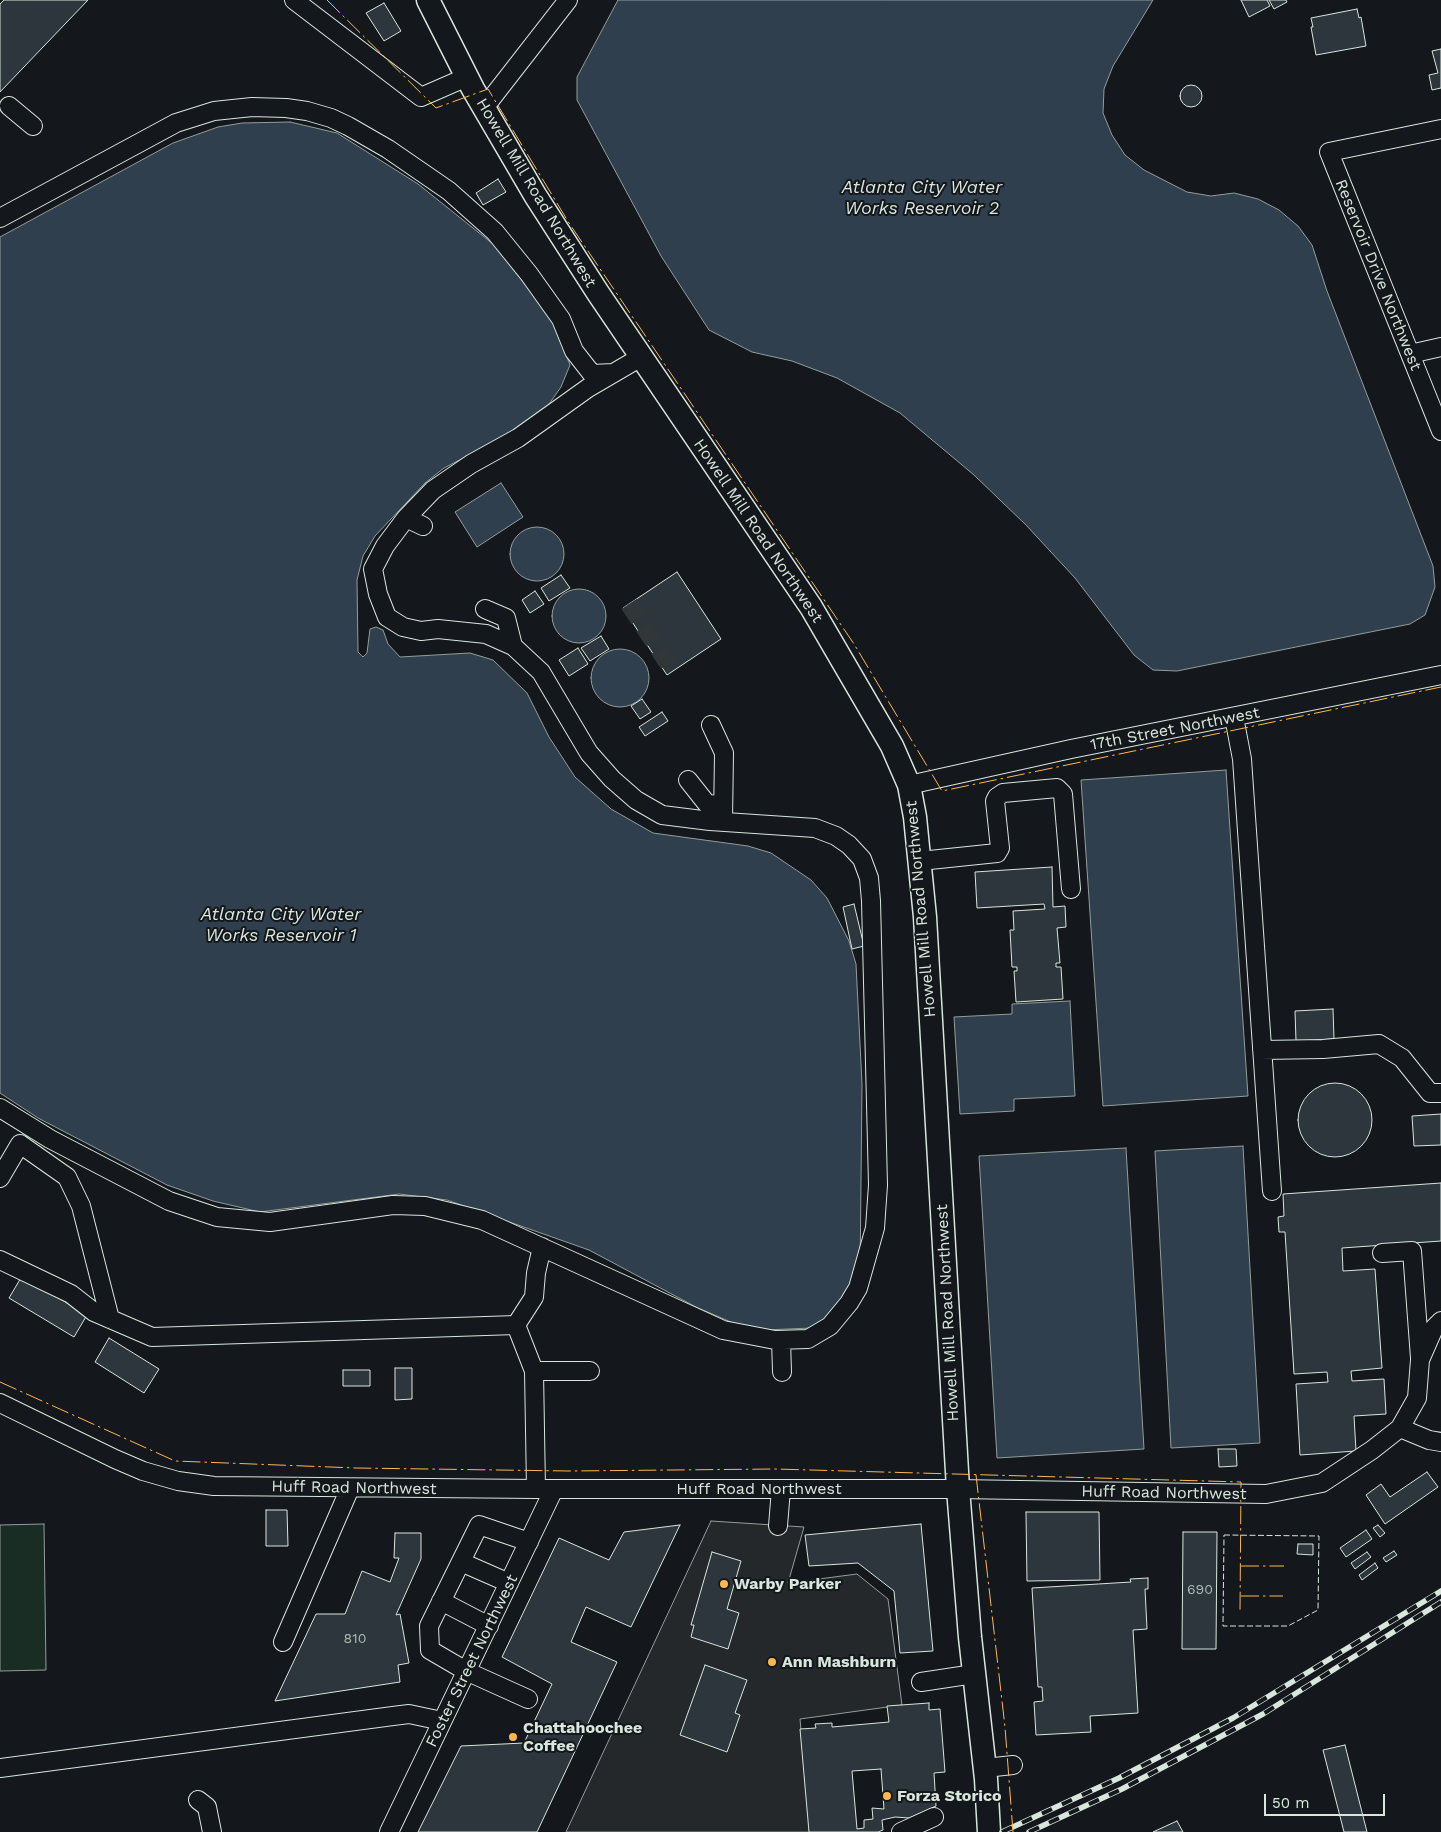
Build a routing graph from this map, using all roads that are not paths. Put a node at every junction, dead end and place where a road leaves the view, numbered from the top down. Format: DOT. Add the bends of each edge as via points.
graph roads {
  1 [pos="294,0"];
  2 [pos="428,0"];
  3 [pos="568,0"];
  4 [pos="467,77"];
  5 [pos="9,106"];
  6 [pos="484,108"];
  7 [pos="33,126"];
  8 [pos="1441,129"];
  9 [pos="0,218"];
  10 [pos="1441,347"];
  11 [pos="1410,354"];
  12 [pos="641,357"];
  13 [pos="616,373"];
  14 [pos="1441,431"];
  15 [pos="406,518"];
  16 [pos="423,526"];
  17 [pos="485,609"];
  18 [pos="513,646"];
  19 [pos="1441,675"];
  20 [pos="1234,717"];
  21 [pos="711,725"];
  22 [pos="688,780"];
  23 [pos="909,785"];
  24 [pos="723,813"];
  25 [pos="920,861"];
  26 [pos="1071,889"];
  27 [pos="1262,1050"];
  28 [pos="1441,1093"];
  29 [pos="0,1108"];
  30 [pos="0,1178"];
  31 [pos="1272,1191"];
  32 [pos="542,1247"];
  33 [pos="1382,1253"];
  34 [pos="0,1260"];
  35 [pos="110,1319"];
  36 [pos="1441,1321"];
  37 [pos="516,1325"];
  38 [pos="781,1340"];
  39 [pos="1420,1360"];
  40 [pos="534,1372"];
  41 [pos="590,1372"];
  42 [pos="782,1372"];
  43 [pos="0,1402"];
  44 [pos="1400,1428"];
  45 [pos="1441,1442"];
  46 [pos="350,1488"];
  47 [pos="536,1489"];
  48 [pos="554,1489"];
  49 [pos="780,1489"];
  50 [pos="958,1489"];
  51 [pos="778,1526"];
  52 [pos="529,1542"];
  53 [pos="461,1562"];
  54 [pos="509,1583"];
  55 [pos="441,1602"];
  56 [pos="488,1626"];
  57 [pos="283,1642"];
  58 [pos="466,1671"];
  59 [pos="974,1674"];
  60 [pos="921,1682"];
  61 [pos="528,1699"];
  62 [pos="442,1721"];
  63 [pos="1013,1765"];
  64 [pos="0,1768"];
  65 [pos="985,1773"];
  66 [pos="198,1800"];
  67 [pos="934,1817"];
  68 [pos="212,1832"];
  69 [pos="389,1832"];
  70 [pos="901,1832"];
  71 [pos="989,1832"];
  1 -- 4 [label="street" via="420,97"];
  2 -- 4 [label="main road, Howell Mill Road Northwest"];
  3 -- 6 [label="street"];
  4 -- 6 [label="main road, Howell Mill Road Northwest"];
  5 -- 7 [label="street"];
  6 -- 12 [label="main road, Howell Mill Road Northwest" via="535,195"];
  8 -- 11 [label="street, Reservoir Drive Northwest" via="1329,152"];
  9 -- 13 [label="street" via="176,123 214,111 252,107 307,111 348,126 388,149 449,192 495,232 529,274 561,319 574,351 592,374"];
  10 -- 11 [label="street"];
  11 -- 14 [label="street, Reservoir Drive Northwest"];
  12 -- 13 [label="street"];
  12 -- 23 [label="main road, Howell Mill Road Northwest" via="810,607 892,746"];
  13 -- 15 [label="street" via="433,490"];
  15 -- 16 [label="street"];
  15 -- 18 [label="street" via="373,568 387,617 403,627 486,634"];
  17 -- 18 [label="street" via="506,618"];
  18 -- 24 [label="street" via="541,672 589,753 636,800 662,815"];
  19 -- 20 [label="street, 17th Street Northwest"];
  20 -- 23 [label="street, 17th Street Northwest"];
  20 -- 27 [label="street" via="1242,759"];
  21 -- 24 [label="street" via="724,753"];
  22 -- 24 [label="street" via="707,804"];
  23 -- 25 [label="main road, Howell Mill Road Northwest"];
  24 -- 38 [label="street" via="780,819 836,836 862,859 869,878 878,1185 875,1228 858,1288 830,1326 808,1339"];
  25 -- 26 [label="street" via="998,854 997,797 1003,793 1057,788 1063,794"];
  25 -- 50 [label="main road, Howell Mill Road Northwest"];
  27 -- 28 [label="street" via="1379,1044 1402,1058 1430,1093"];
  27 -- 31 [label="street"];
  29 -- 32 [label="street" via="50,1139 169,1201 217,1217 270,1222 394,1205 425,1206 482,1220"];
  30 -- 35 [label="street" via="20,1144 67,1177 81,1206"];
  32 -- 37 [label="street" via="534,1297"];
  32 -- 38 [label="street" via="723,1330"];
  33 -- 39 [label="street" via="1412,1251"];
  34 -- 35 [label="street" via="71,1294 94,1312"];
  35 -- 37 [label="street" via="152,1337"];
  36 -- 39 [label="street, Huff Road Northwest" via="1434,1328"];
  37 -- 40 [label="street"];
  38 -- 42 [label="street"];
  39 -- 44 [label="street, Huff Road Northwest" via="1416,1398"];
  40 -- 41 [label="street"];
  40 -- 47 [label="street"];
  43 -- 46 [label="street, Huff Road Northwest" via="115,1459 178,1481 214,1486"];
  44 -- 45 [label="street"];
  44 -- 50 [label="street, Huff Road Northwest" via="1322,1483 1266,1494 1009,1498"];
  46 -- 47 [label="street, Huff Road Northwest"];
  46 -- 57 [label="street"];
  47 -- 48 [label="street, Huff Road Northwest"];
  48 -- 49 [label="street, Huff Road Northwest"];
  48 -- 52 [label="street, Foster Street Northwest"];
  49 -- 50 [label="street, Huff Road Northwest"];
  49 -- 51 [label="street"];
  50 -- 59 [label="main road, Howell Mill Road Northwest"];
  52 -- 53 [label="street" via="479,1525"];
  52 -- 54 [label="street, Foster Street Northwest"];
  53 -- 54 [label="street"];
  53 -- 55 [label="street"];
  54 -- 56 [label="street, Foster Street Northwest"];
  55 -- 56 [label="street"];
  55 -- 58 [label="street" via="429,1626 430,1650"];
  56 -- 58 [label="street, Foster Street Northwest"];
  58 -- 61 [label="street"];
  58 -- 62 [label="street, Foster Street Northwest"];
  59 -- 60 [label="street"];
  59 -- 65 [label="main road, Howell Mill Road Northwest"];
  62 -- 64 [label="street" via="401,1715"];
  62 -- 69 [label="street, Foster Street Northwest"];
  63 -- 65 [label="street"];
  65 -- 71 [label="main road, Howell Mill Road Northwest"];
  66 -- 68 [label="street" via="206,1807"];
  67 -- 70 [label="street"];
}
